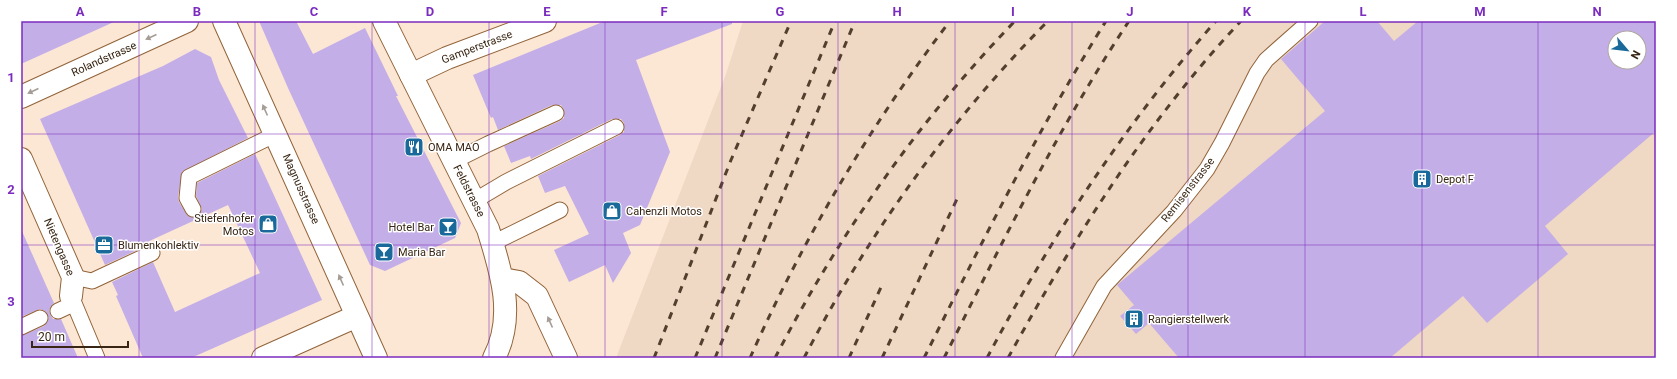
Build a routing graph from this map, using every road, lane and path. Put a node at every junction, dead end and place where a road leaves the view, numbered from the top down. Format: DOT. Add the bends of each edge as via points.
graph roads {
  1 [pos="187,21"];
  2 [pos="224,21"];
  3 [pos="384,21"];
  4 [pos="545,21"];
  5 [pos="1310,21"];
  6 [pos="411,75"];
  7 [pos="21,97"];
  8 [pos="556,114"];
  9 [pos="616,127"];
  10 [pos="276,134"];
  11 [pos="21,159"];
  12 [pos="454,161"];
  13 [pos="474,201"];
  14 [pos="193,209"];
  15 [pos="560,210"];
  16 [pos="492,243"];
  17 [pos="152,252"];
  18 [pos="502,279"];
  19 [pos="69,297"];
  20 [pos="357,316"];
  21 [pos="40,318"];
  22 [pos="21,327"];
  23 [pos="97,358"];
  24 [pos="263,358"];
  25 [pos="376,358"];
  26 [pos="494,358"];
  27 [pos="566,358"];
  28 [pos="1063,358"];
  1 -- 7 [label="street, Rolandstrasse, one-way"];
  10 -- 2 [label="street, Magnusstrasse, one-way"];
  3 -- 6 [label="street, Feldstrasse"];
  4 -- 6 [label="street, Gamperstrasse" via="447,58"];
  5 -- 28 [label="lane, Remisenstrasse" via="1266,60 1207,169 1174,211 1107,282"];
  6 -- 12 [label="street, Feldstrasse"];
  8 -- 12 [label="lane"];
  9 -- 13 [label="lane" via="506,182"];
  10 -- 14 [label="lane" via="188,177 187,198"];
  20 -- 10 [label="street, Magnusstrasse, one-way"];
  11 -- 19 [label="street, Nietengasse"];
  12 -- 13 [label="street, Feldstrasse"];
  13 -- 16 [label="street, Feldstrasse"];
  15 -- 16 [label="lane"];
  16 -- 18 [label="street, Feldstrasse"];
  17 -- 19 [label="lane" via="92,281"];
  18 -- 26 [label="street, Feldstrasse" via="506,316"];
  27 -- 18 [label="street, one-way" via="537,296 519,282"];
  19 -- 23 [label="lane, Nietengasse"];
  20 -- 24 [label="street"];
  20 -- 25 [label="street, Magnusstrasse"];
  21 -- 22 [label="lane"];
}
